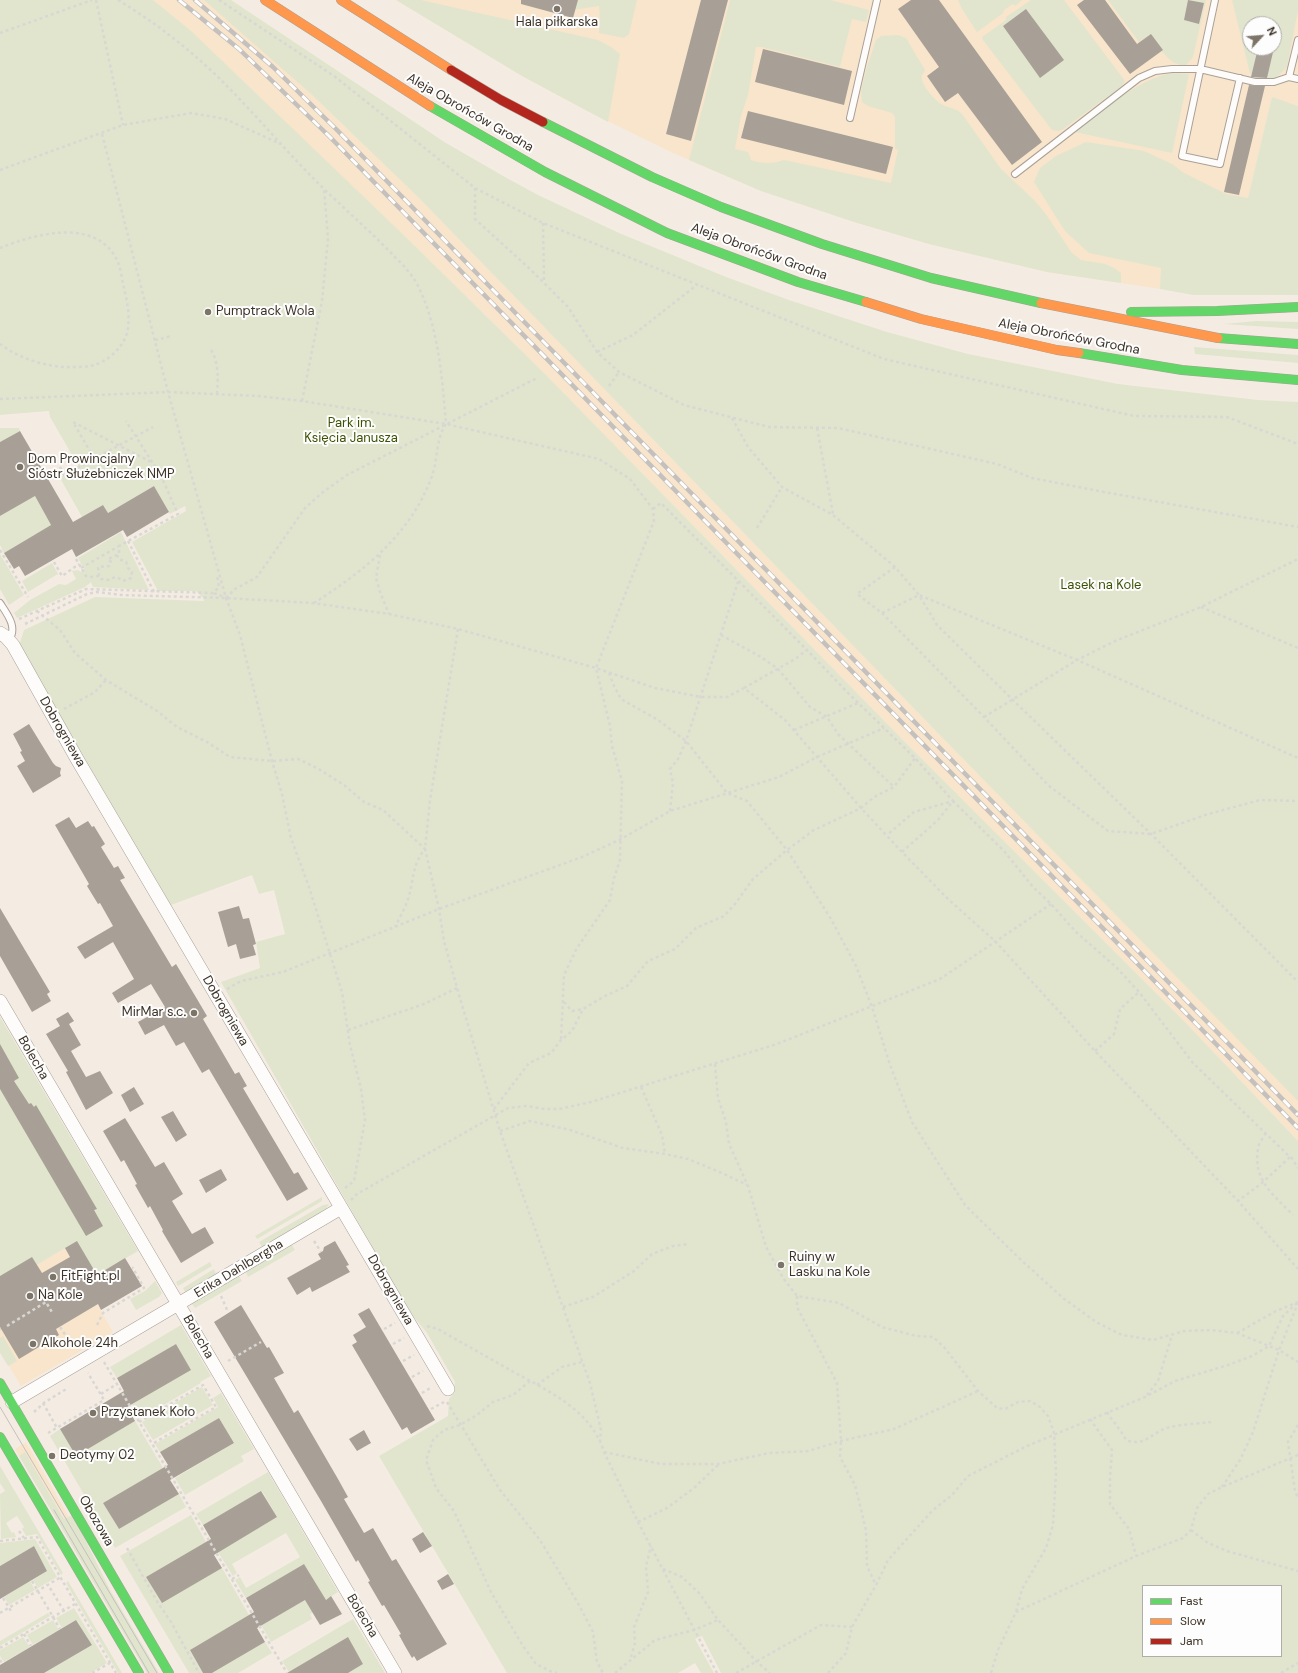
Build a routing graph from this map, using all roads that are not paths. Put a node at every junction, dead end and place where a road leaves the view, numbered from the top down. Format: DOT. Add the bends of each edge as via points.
graph roads {
  1 [pos="265,0"];
  2 [pos="341,0"];
  3 [pos="877,0"];
  4 [pos="1214,0"];
  5 [pos="1298,40"];
  6 [pos="1200,69"];
  7 [pos="1289,77"];
  8 [pos="1240,78"];
  9 [pos="1298,79"];
  10 [pos="850,118"];
  11 [pos="1015,174"];
  12 [pos="1298,307"];
  13 [pos="1080,311"];
  14 [pos="1217,312"];
  15 [pos="1298,316"];
  16 [pos="1298,344"];
  17 [pos="1298,380"];
  18 [pos="0,603"];
  19 [pos="4,636"];
  20 [pos="0,1001"];
  21 [pos="341,1208"];
  22 [pos="179,1304"];
  23 [pos="0,1383"];
  24 [pos="443,1393"];
  25 [pos="6,1405"];
  26 [pos="0,1437"];
  27 [pos="139,1673"];
  28 [pos="169,1673"];
  29 [pos="395,1673"];
  1 -- 17 [label="main road, Aleja Obrońców Grodna" via="419,100 545,172 667,233 798,282 921,319 1057,350 1182,370"];
  2 -- 13 [label="main road, Aleja Obrońców Grodna" via="501,100 584,144 721,207 822,244 932,278"];
  3 -- 10 [label="lane"];
  4 -- 6 [label="lane"];
  5 -- 7 [label="lane"];
  6 -- 8 [label="lane"];
  6 -- 8 [label="lane" via="1182,156 1220,164"];
  6 -- 11 [label="lane" via="1155,71 1140,78"];
  7 -- 8 [label="lane" via="1274,82 1255,82"];
  7 -- 9 [label="lane"];
  12 -- 14 [label="main road"];
  13 -- 14 [label="main road"];
  13 -- 16 [label="main road, Aleja Obrońców Grodna" via="1215,338"];
  14 -- 15 [label="main road"];
  18 -- 19 [label="lane" via="12,626 12,633"];
  19 -- 21 [label="street, Dobrogniewa"];
  20 -- 22 [label="street, Bolecha"];
  21 -- 22 [label="street, Erika Dahlbergha"];
  21 -- 24 [label="street, Dobrogniewa"];
  22 -- 25 [label="street, Erika Dahlbergha"];
  22 -- 29 [label="street, Bolecha"];
  23 -- 25 [label="main road, Obozowa"];
  25 -- 28 [label="main road, Obozowa"];
  26 -- 27 [label="main road"];
}
